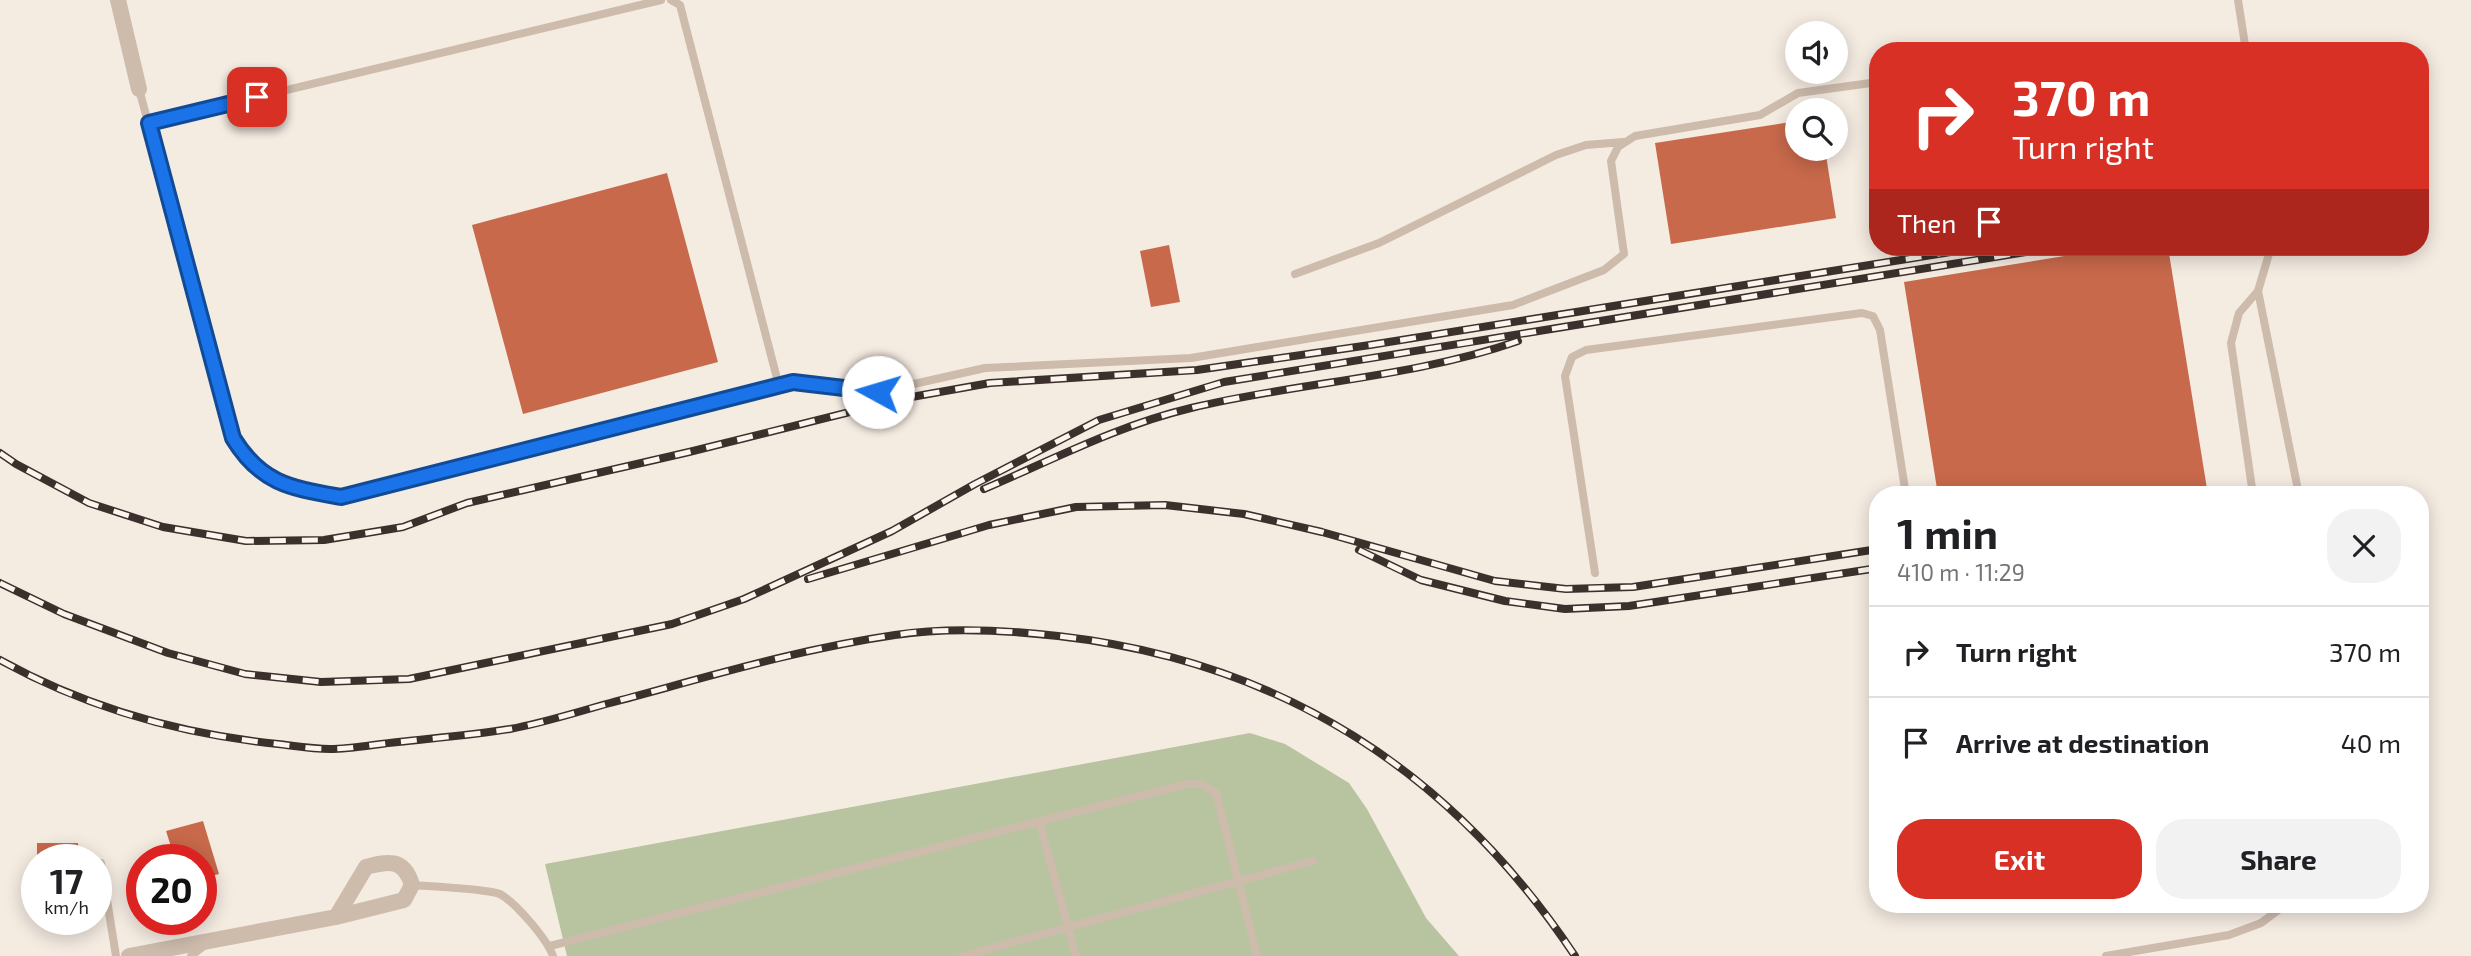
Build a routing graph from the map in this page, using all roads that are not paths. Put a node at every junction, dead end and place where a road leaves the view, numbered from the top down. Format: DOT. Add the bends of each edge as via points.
graph roads {
  1 [pos="118,0"];
  2 [pos="661,0"];
  3 [pos="671,0"];
  4 [pos="2238,0"];
  5 [pos="2245,42"];
  6 [pos="1869,83"];
  7 [pos="139,89"];
  8 [pos="149,123"];
  9 [pos="1626,142"];
  10 [pos="2268,256"];
  11 [pos="1295,274"];
  12 [pos="2258,291"];
  13 [pos="779,386"];
  14 [pos="1905,486"];
  15 [pos="2252,486"];
  16 [pos="2297,486"];
  17 [pos="1595,573"];
  18 [pos="1039,821"];
  19 [pos="1313,861"];
  20 [pos="1237,881"];
  21 [pos="412,885"];
  22 [pos="2275,913"];
  23 [pos="336,917"];
  24 [pos="1069,927"];
  25 [pos="112,931"];
  26 [pos="212,940"];
  27 [pos="550,946"];
  28 [pos="116,956"];
  29 [pos="130,956"];
  30 [pos="191,956"];
  31 [pos="553,956"];
  32 [pos="962,956"];
  33 [pos="1076,956"];
  34 [pos="1257,956"];
  35 [pos="2106,956"];
  1 -- 7 [label="street"];
  2 -- 8 [label="lane"];
  3 -- 13 [label="lane" via="680,5"];
  4 -- 5 [label="lane"];
  6 -- 9 [label="lane" via="1798,93 1760,115 1635,136"];
  7 -- 8 [label="lane"];
  8 -- 13 [label="lane" via="233,438 247,461 288,487 341,497"];
  9 -- 11 [label="lane" via="1586,145 1556,155 1379,243"];
  9 -- 13 [label="lane" via="1618,146 1611,161 1624,254 1604,270 1513,305 1191,358 985,368 878,392 793,382"];
  10 -- 12 [label="lane"];
  12 -- 15 [label="lane" via="2239,313 2231,343"];
  12 -- 16 [label="lane"];
  14 -- 17 [label="lane" via="1880,330 1873,316 1862,313 1586,350 1572,357 1565,376"];
  18 -- 20 [label="lane" via="1201,784 1216,793"];
  18 -- 24 [label="lane"];
  18 -- 27 [label="lane"];
  19 -- 20 [label="lane"];
  20 -- 24 [label="lane"];
  20 -- 34 [label="lane"];
  21 -- 23 [label="street" via="404,900"];
  21 -- 23 [label="street" via="408,872 398,864 387,861 366,867"];
  21 -- 27 [label="lane" via="499,894"];
  22 -- 35 [label="lane" via="2229,935"];
  23 -- 26 [label="street"];
  24 -- 32 [label="lane"];
  24 -- 33 [label="lane"];
  25 -- 28 [label="lane"];
  26 -- 29 [label="street"];
  26 -- 30 [label="lane"];
  27 -- 31 [label="lane"];
}
